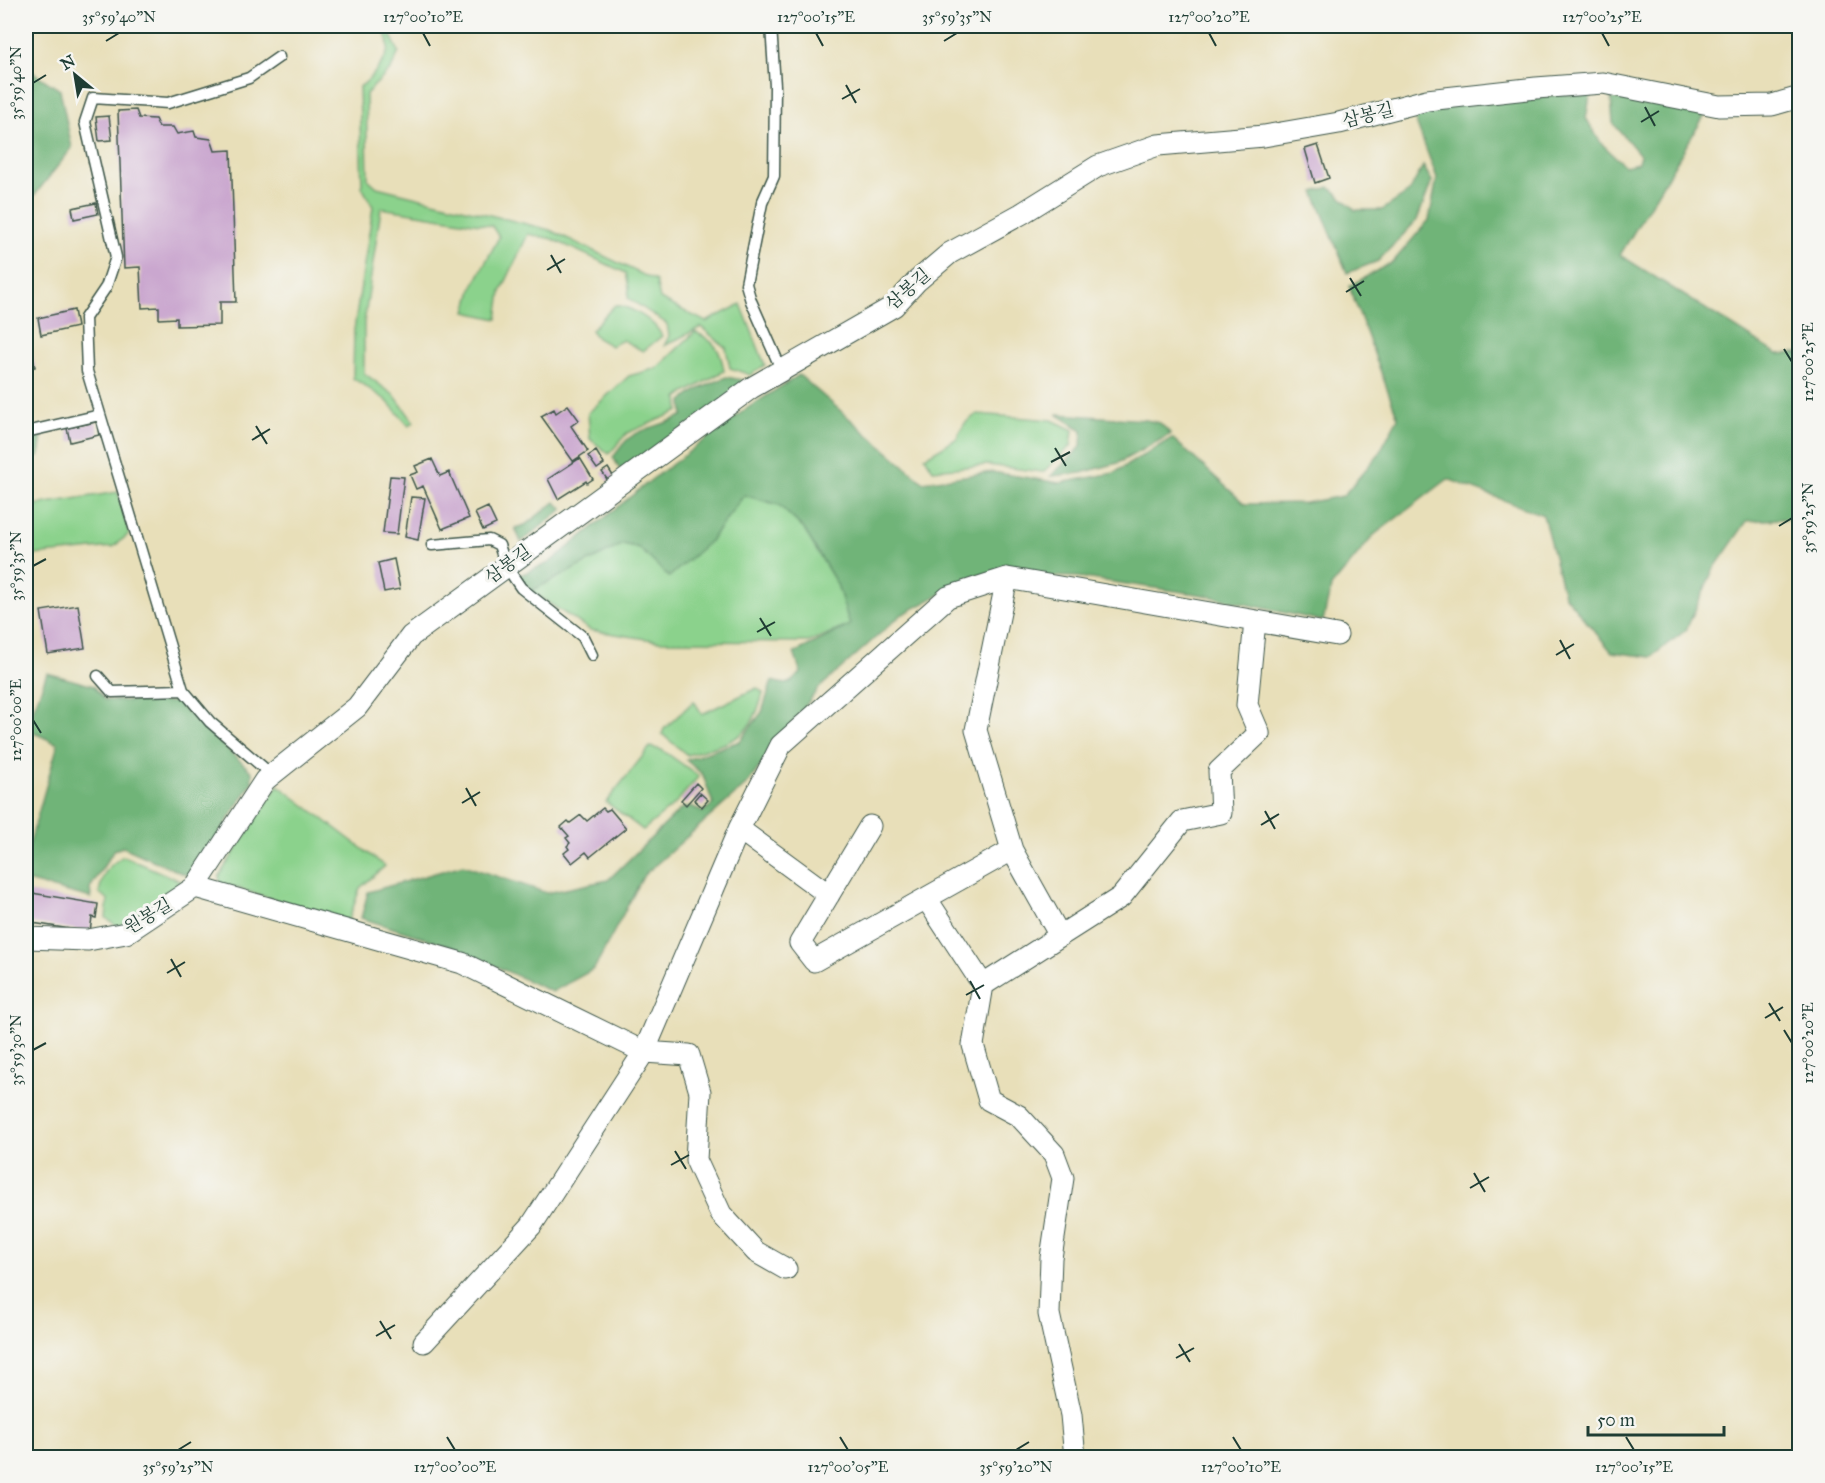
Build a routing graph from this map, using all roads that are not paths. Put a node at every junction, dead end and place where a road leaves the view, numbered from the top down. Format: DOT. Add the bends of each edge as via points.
graph roads {
  1 [pos="771,26"];
  2 [pos="279,57"];
  3 [pos="1800,97"];
  4 [pos="782,370"];
  5 [pos="100,415"];
  6 [pos="26,432"];
  7 [pos="432,545"];
  8 [pos="506,566"];
  9 [pos="1007,578"];
  10 [pos="1255,621"];
  11 [pos="1336,635"];
  12 [pos="592,655"];
  13 [pos="98,676"];
  14 [pos="183,690"];
  15 [pos="272,774"];
  16 [pos="870,826"];
  17 [pos="739,829"];
  18 [pos="1012,850"];
  19 [pos="195,887"];
  20 [pos="829,895"];
  21 [pos="926,898"];
  22 [pos="1059,936"];
  23 [pos="26,938"];
  24 [pos="983,985"];
  25 [pos="644,1052"];
  26 [pos="786,1269"];
  27 [pos="424,1342"];
  28 [pos="1075,1458"];
  1 -- 4 [label="lane" via="774,176 762,203 746,284"];
  2 -- 5 [label="lane" via="249,78 168,103 93,98 85,122 116,257 106,287 86,318 87,371"];
  3 -- 4 [label="street, 삼봉길" via="1772,105 1719,106 1603,82 1427,100 1339,123 1264,136 1158,145 1098,166 950,253 894,306"];
  4 -- 8 [label="street, 삼봉길" via="751,388"];
  5 -- 6 [label="lane"];
  5 -- 14 [label="lane"];
  7 -- 8 [label="lane" via="489,540 499,545"];
  8 -- 12 [label="lane" via="521,588 583,637"];
  8 -- 15 [label="street, 삼봉길" via="411,636 357,707"];
  9 -- 10 [label="street"];
  9 -- 17 [label="street" via="948,597 781,745"];
  9 -- 18 [label="street" via="976,730"];
  10 -- 11 [label="street"];
  10 -- 22 [label="street" via="1247,705 1259,733 1219,771 1221,813 1182,821 1121,897"];
  13 -- 14 [label="lane" via="112,692"];
  14 -- 15 [label="lane" via="210,722"];
  15 -- 19 [label="street, 삼봉길"];
  16 -- 20 [label="street"];
  17 -- 20 [label="street"];
  17 -- 25 [label="street"];
  18 -- 21 [label="street"];
  18 -- 22 [label="street"];
  19 -- 23 [label="street, 원봉길" via="126,933 88,940"];
  19 -- 25 [label="street" via="462,963"];
  20 -- 21 [label="street" via="800,943 814,961"];
  21 -- 24 [label="street"];
  22 -- 24 [label="street"];
  24 -- 28 [label="street" via="973,1045 989,1101 1019,1116 1054,1154 1063,1178 1051,1258 1049,1314 1071,1415"];
  25 -- 26 [label="street" via="689,1055 699,1092 696,1160 722,1214 756,1252"];
  25 -- 27 [label="street" via="531,1226"];
}
